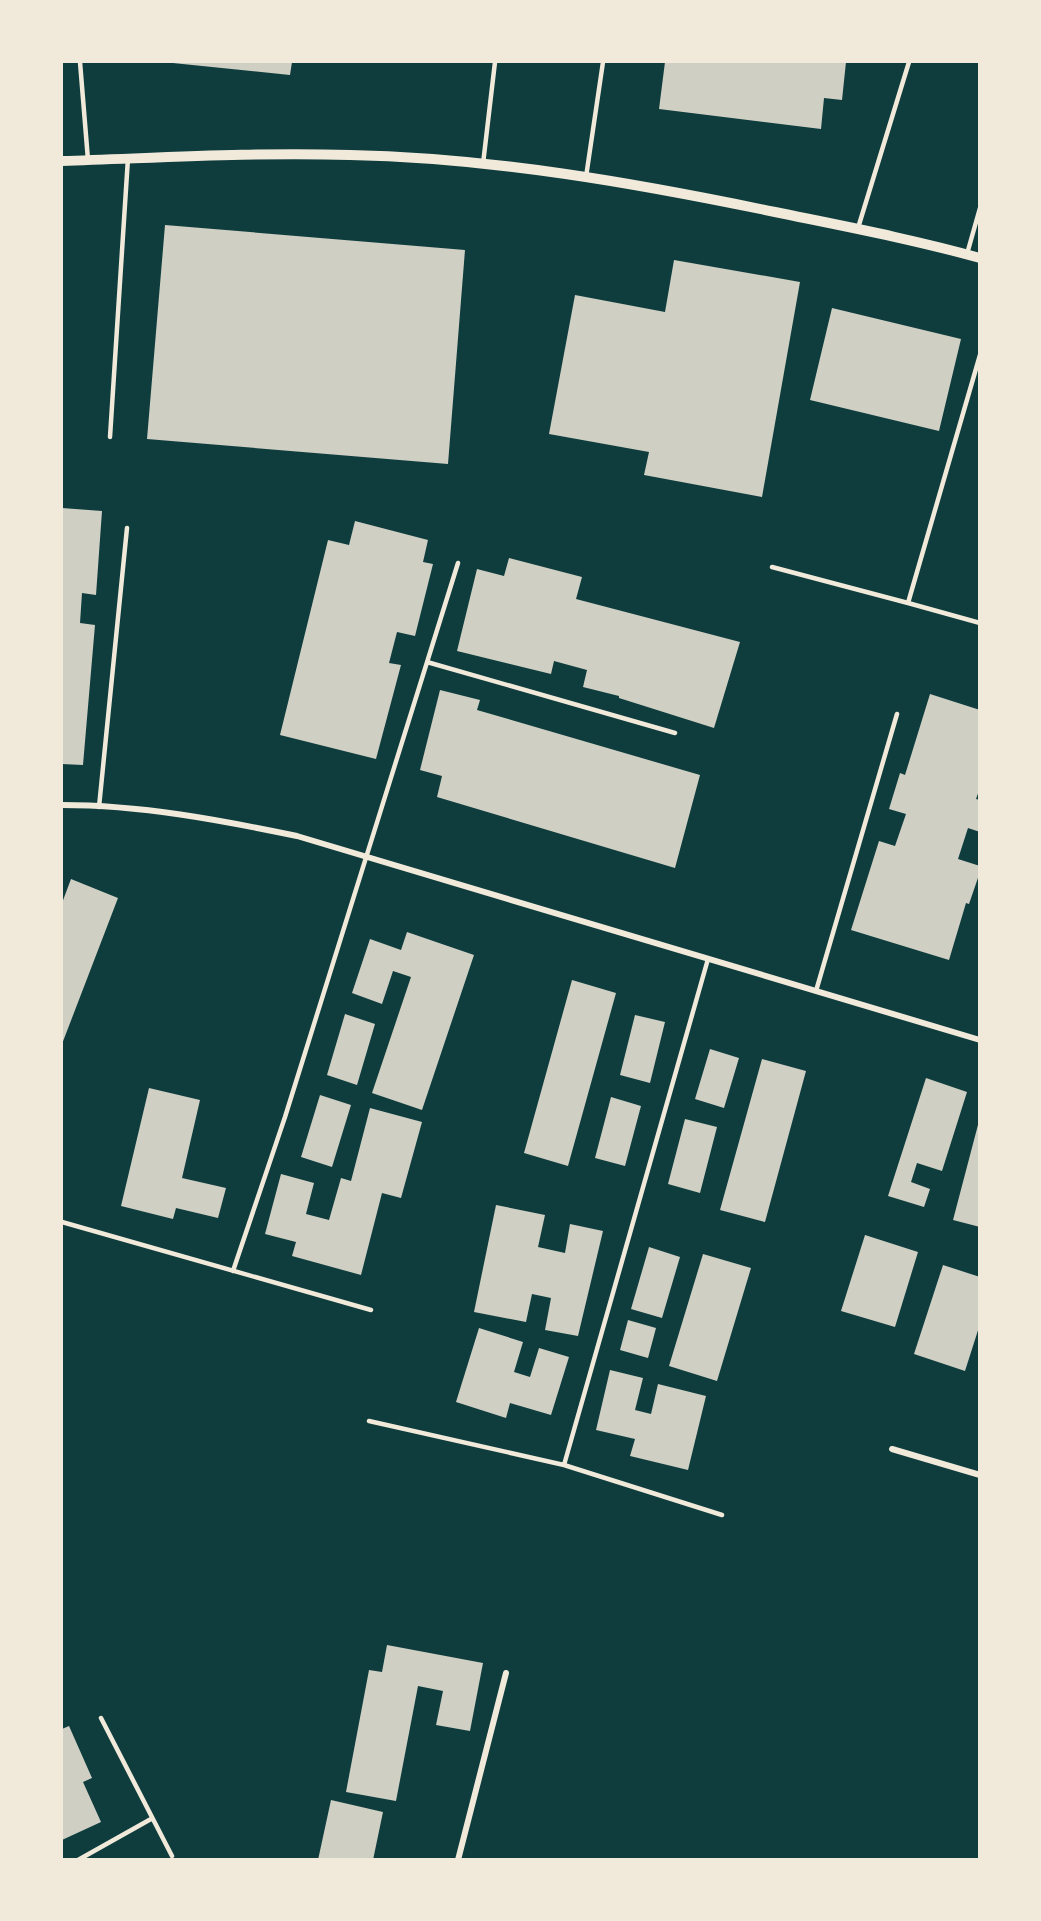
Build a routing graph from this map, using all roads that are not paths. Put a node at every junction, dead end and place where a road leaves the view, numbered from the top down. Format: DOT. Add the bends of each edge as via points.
graph roads {
  1 [pos="80,62"];
  2 [pos="495,62"];
  3 [pos="603,62"];
  4 [pos="909,62"];
  5 [pos="128,158"];
  6 [pos="88,160"];
  7 [pos="62,161"];
  8 [pos="483,164"];
  9 [pos="586,177"];
  10 [pos="980,208"];
  11 [pos="858,229"];
  12 [pos="967,254"];
  13 [pos="980,258"];
  14 [pos="980,355"];
  15 [pos="110,437"];
  16 [pos="128,528"];
  17 [pos="458,563"];
  18 [pos="772,567"];
  19 [pos="908,603"];
  20 [pos="980,622"];
  21 [pos="427,662"];
  22 [pos="897,714"];
  23 [pos="675,733"];
  24 [pos="62,805"];
  25 [pos="99,807"];
  26 [pos="366,857"];
  27 [pos="708,959"];
  28 [pos="816,991"];
  29 [pos="980,1040"];
  30 [pos="62,1222"];
  31 [pos="233,1271"];
  32 [pos="371,1310"];
  33 [pos="369,1421"];
  34 [pos="892,1449"];
  35 [pos="564,1465"];
  36 [pos="980,1475"];
  37 [pos="723,1515"];
  38 [pos="506,1673"];
  39 [pos="100,1718"];
  40 [pos="151,1819"];
  41 [pos="172,1856"];
  42 [pos="78,1860"];
  43 [pos="458,1860"];
  1 -- 6 [label="lane"];
  2 -- 8 [label="lane"];
  3 -- 9 [label="lane"];
  4 -- 11 [label="lane"];
  5 -- 6 [label="street"];
  5 -- 8 [label="street" via="236,153 353,155"];
  5 -- 15 [label="lane"];
  6 -- 7 [label="street"];
  8 -- 9 [label="street"];
  9 -- 11 [label="street"];
  10 -- 12 [label="lane"];
  11 -- 12 [label="street"];
  12 -- 13 [label="street"];
  14 -- 19 [label="lane"];
  16 -- 25 [label="lane"];
  17 -- 21 [label="lane"];
  18 -- 19 [label="lane"];
  19 -- 20 [label="lane"];
  21 -- 23 [label="lane"];
  21 -- 26 [label="lane"];
  22 -- 28 [label="lane"];
  24 -- 25 [label="street"];
  25 -- 26 [label="street" via="220,820 297,836"];
  26 -- 27 [label="street"];
  26 -- 31 [label="lane"];
  27 -- 28 [label="street"];
  27 -- 35 [label="lane"];
  28 -- 29 [label="street"];
  30 -- 31 [label="lane"];
  31 -- 32 [label="lane"];
  33 -- 35 [label="lane"];
  34 -- 36 [label="street"];
  35 -- 37 [label="lane"];
  38 -- 43 [label="street"];
  39 -- 40 [label="lane"];
  40 -- 41 [label="lane"];
  40 -- 42 [label="lane"];
}
